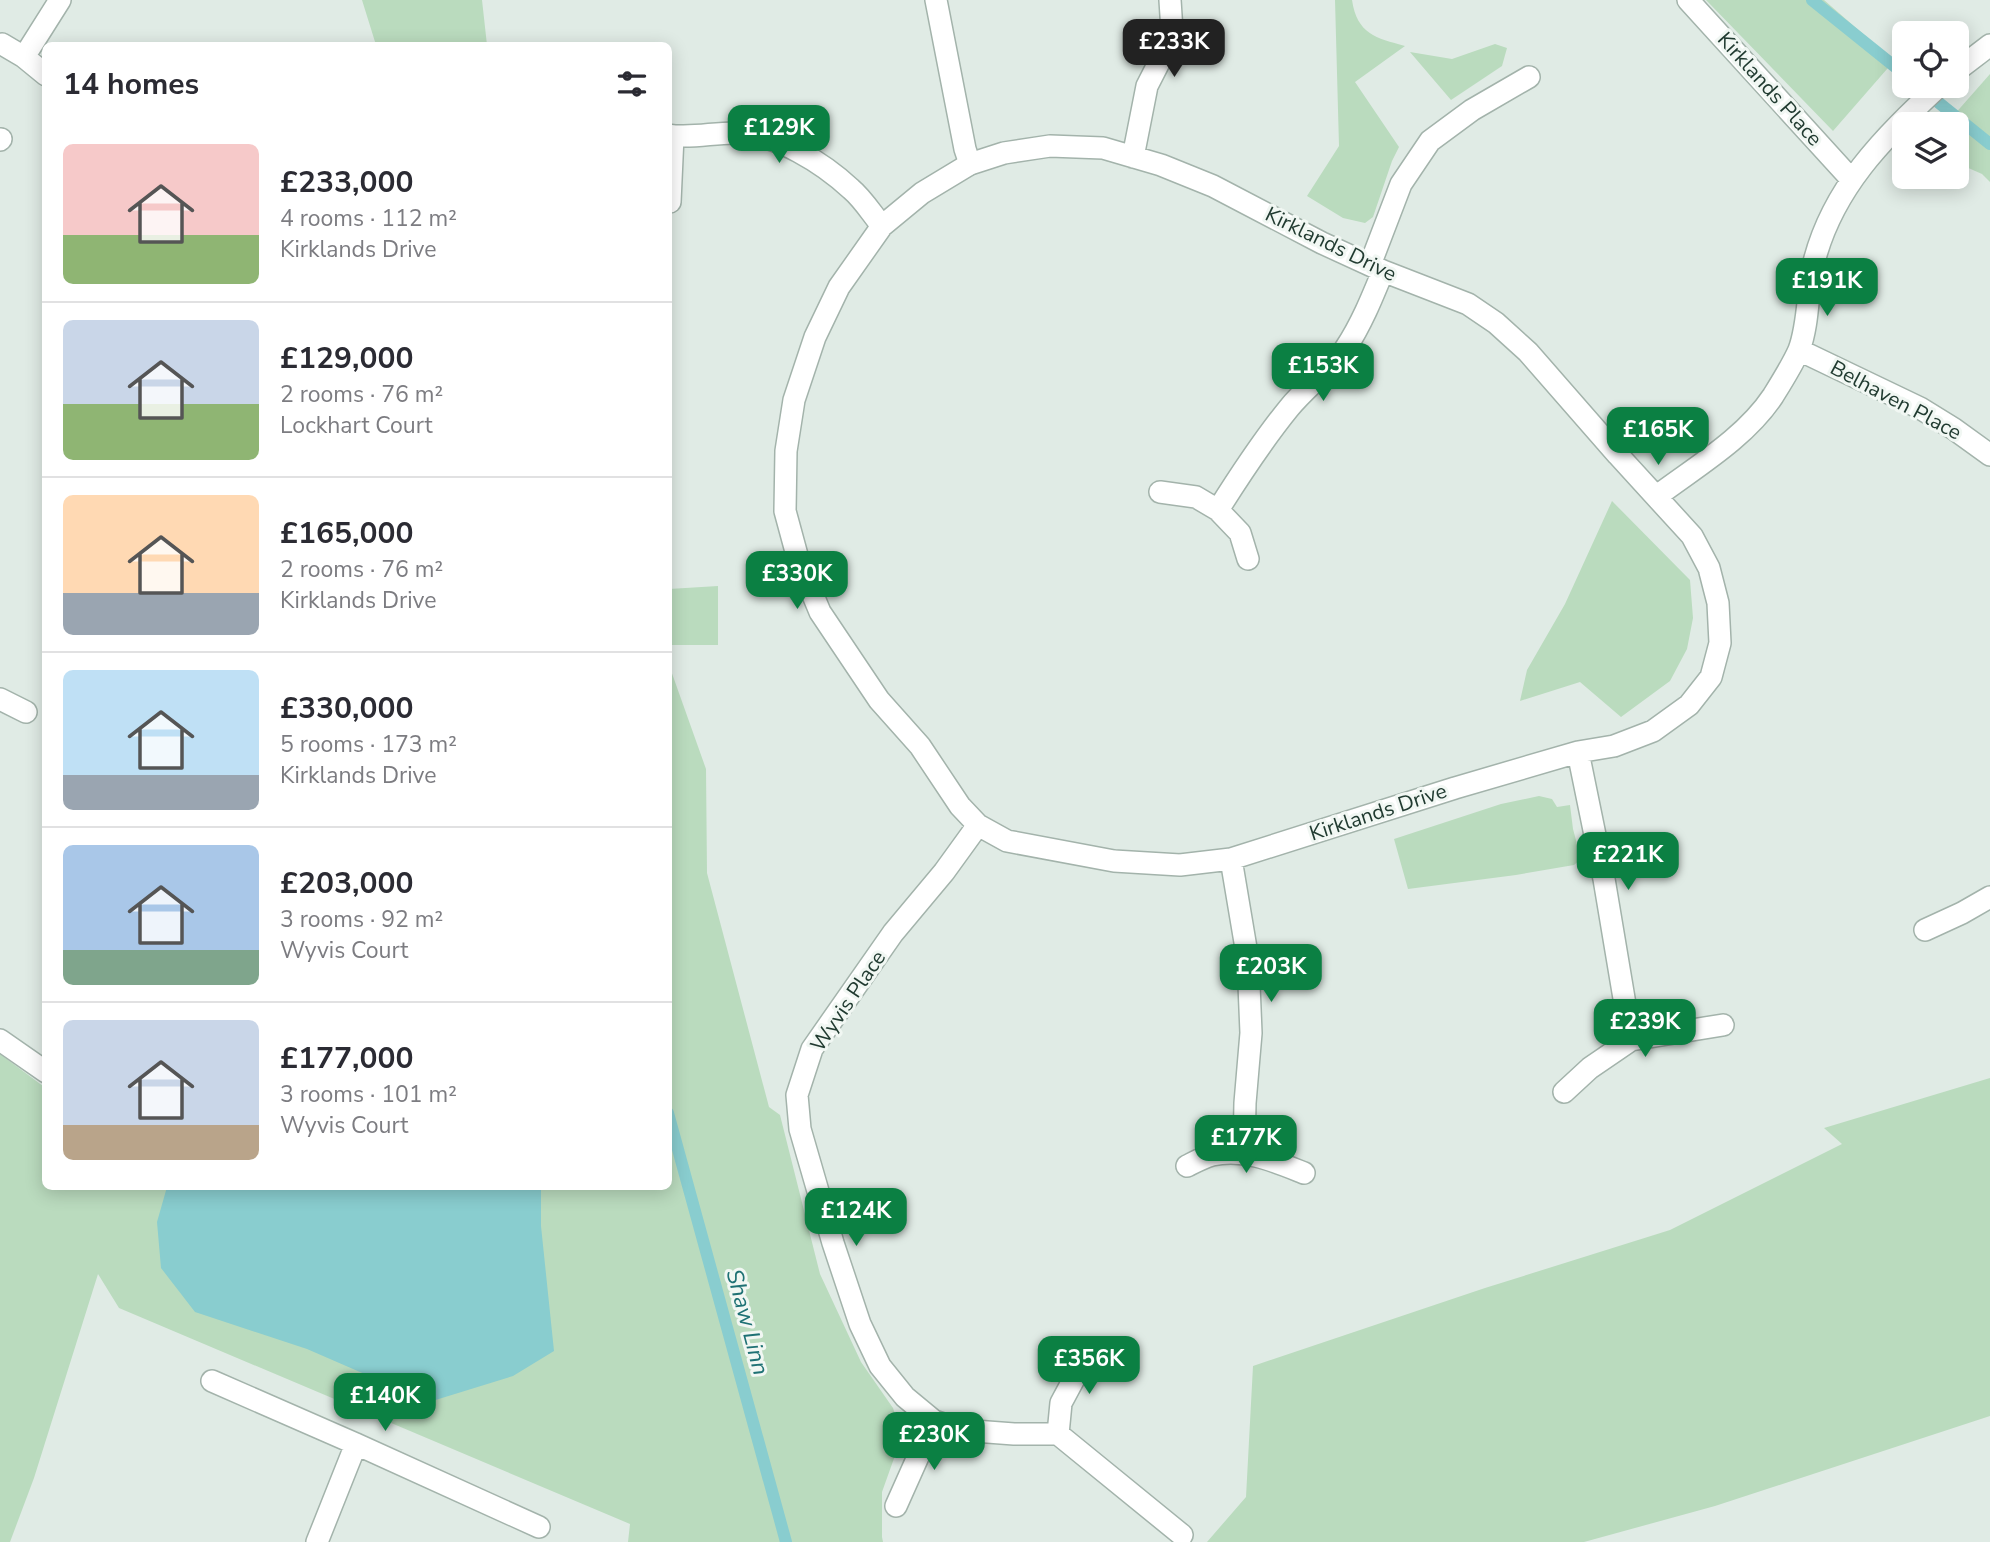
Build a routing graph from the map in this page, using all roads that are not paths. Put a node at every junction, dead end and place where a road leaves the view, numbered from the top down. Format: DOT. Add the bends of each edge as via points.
graph roads {
  1 [pos="60,0"];
  2 [pos="936,0"];
  3 [pos="1170,0"];
  4 [pos="1688,0"];
  5 [pos="2,44"];
  6 [pos="1990,45"];
  7 [pos="24,57"];
  8 [pos="1969,61"];
  9 [pos="42,72"];
  10 [pos="1529,77"];
  11 [pos="1926,98"];
  12 [pos="672,135"];
  13 [pos="1133,157"];
  14 [pos="970,164"];
  15 [pos="1851,179"];
  16 [pos="882,226"];
  17 [pos="1377,268"];
  18 [pos="1799,350"];
  19 [pos="1990,455"];
  20 [pos="1160,492"];
  21 [pos="1657,496"];
  22 [pos="1217,509"];
  23 [pos="1248,559"];
  24 [pos="0,699"];
  25 [pos="26,712"];
  26 [pos="1578,752"];
  27 [pos="978,825"];
  28 [pos="1231,859"];
  29 [pos="1990,897"];
  30 [pos="1925,930"];
  31 [pos="1723,1025"];
  32 [pos="0,1040"];
  33 [pos="1631,1040"];
  34 [pos="42,1069"];
  35 [pos="1564,1092"];
  36 [pos="1244,1153"];
  37 [pos="1187,1166"];
  38 [pos="1304,1173"];
  39 [pos="1090,1349"];
  40 [pos="212,1381"];
  41 [pos="934,1422"];
  42 [pos="1058,1434"];
  43 [pos="356,1444"];
  44 [pos="896,1506"];
  45 [pos="539,1527"];
  46 [pos="1182,1535"];
  47 [pos="317,1542"];
  1 -- 7 [label="street"];
  2 -- 14 [label="street"];
  3 -- 13 [label="street" via="1170,43 1147,86"];
  4 -- 15 [label="street, Kirklands Place"];
  5 -- 7 [label="street"];
  6 -- 8 [label="street"];
  7 -- 9 [label="street"];
  10 -- 17 [label="street" via="1430,141 1401,184"];
  11 -- 15 [label="street"];
  12 -- 16 [label="street" via="739,133 782,142 853,190"];
  13 -- 14 [label="street, Kirklands Drive" via="1103,148 1050,146"];
  13 -- 17 [label="street, Kirklands Drive" via="1213,186"];
  14 -- 16 [label="street, Kirklands Drive" via="922,193"];
  15 -- 18 [label="street" via="1817,253"];
  16 -- 27 [label="street, Kirklands Drive" via="839,287 798,388 786,451 785,511 820,612 879,700 920,746"];
  17 -- 21 [label="street, Kirklands Drive" via="1468,304 1496,323 1528,352"];
  17 -- 22 [label="street" via="1366,312 1344,349 1283,415"];
  18 -- 19 [label="street, Belhaven Place" via="1920,408"];
  18 -- 21 [label="street" via="1752,423"];
  20 -- 22 [label="street" via="1196,496"];
  21 -- 26 [label="street, Kirklands Drive" via="1692,536 1709,568 1718,603 1720,643 1711,677 1689,705 1653,731 1614,746"];
  22 -- 23 [label="street" via="1240,533"];
  24 -- 25 [label="street"];
  26 -- 28 [label="street, Kirklands Drive"];
  26 -- 33 [label="street"];
  27 -- 28 [label="street, Kirklands Drive" via="1007,841 1114,861 1180,865"];
  27 -- 41 [label="street, Wyvis Place" via="893,933 813,1049 797,1096 800,1129 860,1324 880,1366 905,1397"];
  28 -- 36 [label="street" via="1248,960 1251,1033"];
  29 -- 30 [label="street"];
  31 -- 33 [label="street"];
  32 -- 34 [label="street"];
  33 -- 35 [label="street"];
  36 -- 37 [label="street" via="1211,1155"];
  36 -- 38 [label="street"];
  39 -- 42 [label="street" via="1061,1403"];
  40 -- 43 [label="street"];
  41 -- 42 [label="street, Wyvis Place" via="961,1430"];
  41 -- 44 [label="street"];
  42 -- 46 [label="street"];
  43 -- 45 [label="street"];
  43 -- 47 [label="street"];
}
